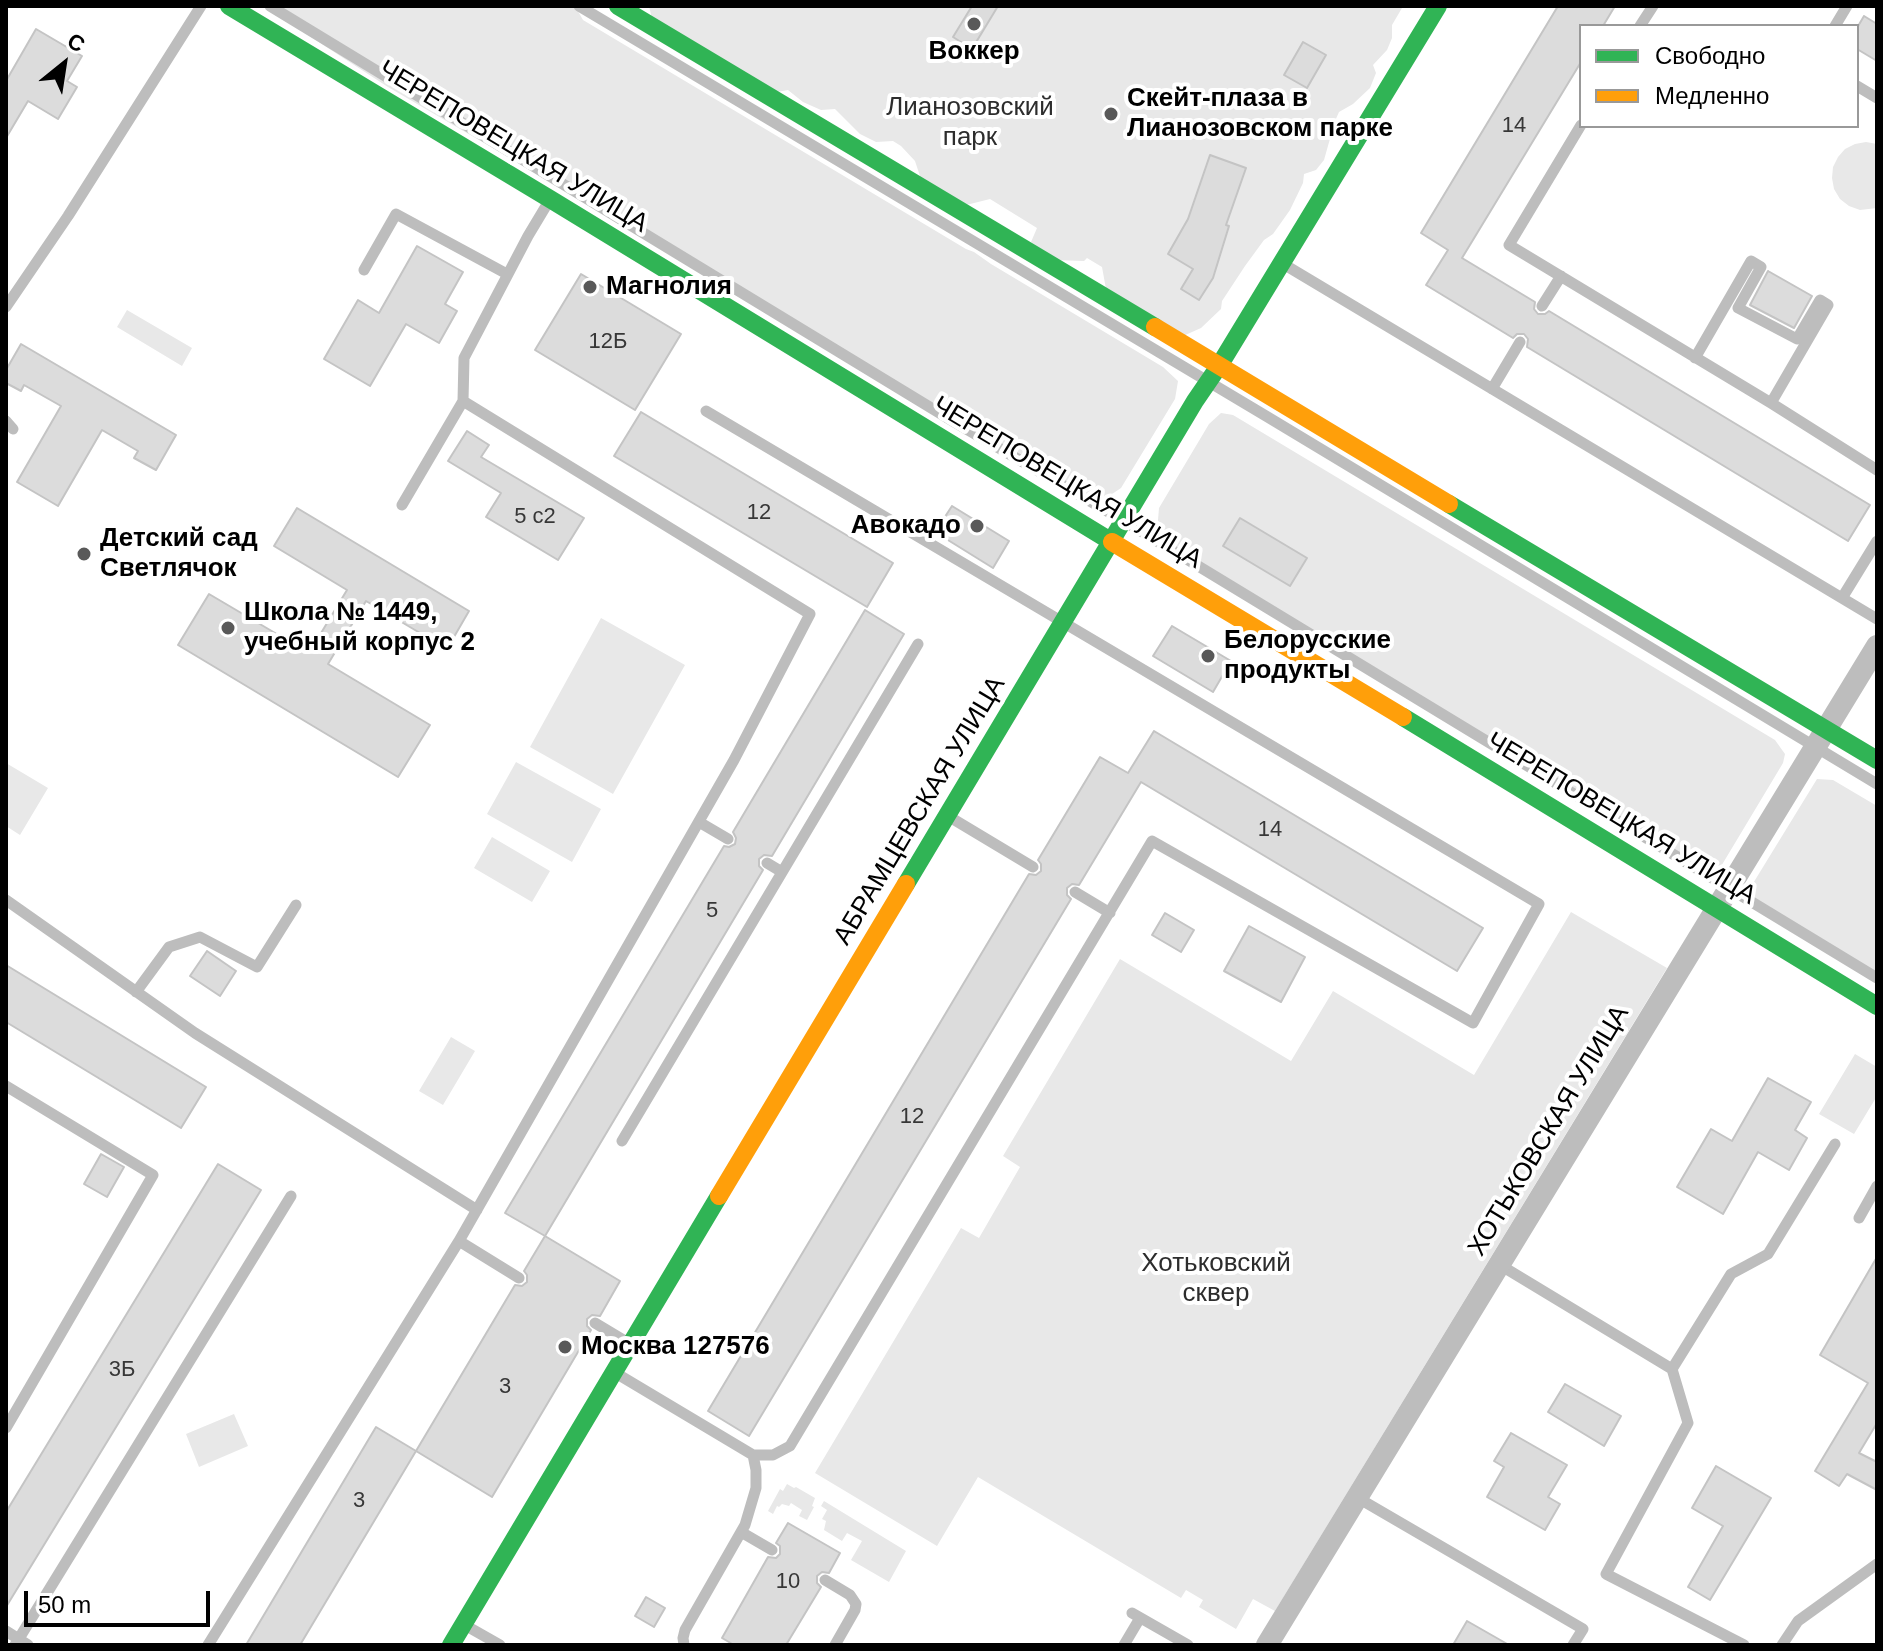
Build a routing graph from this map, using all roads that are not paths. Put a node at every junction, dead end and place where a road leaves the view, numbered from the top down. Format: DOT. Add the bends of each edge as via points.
graph roads {
  1 [pos="201,6"];
  2 [pos="229,6"];
  3 [pos="270,6"];
  4 [pos="579,6"];
  5 [pos="618,6"];
  6 [pos="1438,6"];
  7 [pos="1653,6"];
  8 [pos="1847,6"];
  9 [pos="1641,24"];
  10 [pos="1836,24"];
  11 [pos="1859,87"];
  12 [pos="1877,98"];
  13 [pos="1579,128"];
  14 [pos="550,199"];
  15 [pos="1281,262"];
  16 [pos="364,270"];
  17 [pos="507,274"];
  18 [pos="1561,276"];
  19 [pos="1542,306"];
  20 [pos="6,307"];
  21 [pos="1520,342"];
  22 [pos="1695,358"];
  23 [pos="1219,366"];
  24 [pos="1208,382"];
  25 [pos="1492,389"];
  26 [pos="463,401"];
  27 [pos="1771,403"];
  28 [pos="706,411"];
  29 [pos="1877,470"];
  30 [pos="402,505"];
  31 [pos="1124,521"];
  32 [pos="1112,541"];
  33 [pos="1877,541"];
  34 [pos="1842,598"];
  35 [pos="1877,619"];
  36 [pos="1062,624"];
  37 [pos="918,644"];
  38 [pos="1877,646"];
  39 [pos="1820,738"];
  40 [pos="1877,760"];
  41 [pos="1877,784"];
  42 [pos="947,816"];
  43 [pos="699,822"];
  44 [pos="728,839"];
  45 [pos="767,863"];
  46 [pos="1033,867"];
  47 [pos="782,872"];
  48 [pos="1075,892"];
  49 [pos="1724,899"];
  50 [pos="6,900"];
  51 [pos="296,905"];
  52 [pos="1110,913"];
  53 [pos="1877,978"];
  54 [pos="136,992"];
  55 [pos="1877,1006"];
  56 [pos="6,1086"];
  57 [pos="622,1141"];
  58 [pos="1835,1144"];
  59 [pos="1877,1186"];
  60 [pos="291,1196"];
  61 [pos="477,1210"];
  62 [pos="1859,1218"];
  63 [pos="459,1241"];
  64 [pos="1500,1265"];
  65 [pos="519,1278"];
  66 [pos="595,1323"];
  67 [pos="631,1344"];
  68 [pos="1672,1369"];
  69 [pos="614,1372"];
  70 [pos="6,1428"];
  71 [pos="753,1455"];
  72 [pos="1358,1498"];
  73 [pos="741,1532"];
  74 [pos="772,1550"];
  75 [pos="1877,1564"];
  76 [pos="825,1580"];
  77 [pos="463,1624"];
  78 [pos="6,1631"];
  79 [pos="21,1643"];
  80 [pos="208,1645"];
  81 [pos="451,1645"];
  82 [pos="500,1645"];
  83 [pos="684,1645"];
  84 [pos="835,1645"];
  85 [pos="1124,1645"];
  86 [pos="1188,1645"];
  87 [pos="1267,1645"];
  88 [pos="1573,1645"];
  89 [pos="1744,1645"];
  90 [pos="1782,1645"];
  1 -- 20 [label="lane"];
  2 -- 14 [label="main road, ЧЕРЕПОВЕЦКАЯ УЛИЦА"];
  3 -- 31 [label="lane, ЧЕРЕПОВЕЦКАЯ УЛИЦА"];
  4 -- 24 [label="lane"];
  5 -- 23 [label="main road"];
  6 -- 15 [label="main road, АБРАМЦЕВСКАЯ УЛИЦА"];
  7 -- 9 [label="lane"];
  8 -- 10 [label="lane"];
  11 -- 12 [label="lane"];
  13 -- 18 [label="lane" via="1509,245"];
  14 -- 17 [label="lane"];
  14 -- 32 [label="main road, ЧЕРЕПОВЕЦКАЯ УЛИЦА"];
  15 -- 23 [label="main road, АБРАМЦЕВСКАЯ УЛИЦА"];
  15 -- 25 [label="lane"];
  16 -- 17 [label="lane" via="396,214"];
  17 -- 26 [label="lane" via="464,358"];
  18 -- 19 [label="lane"];
  18 -- 22 [label="lane"];
  21 -- 25 [label="lane"];
  22 -- 27 [label="lane"];
  22 -- 27 [label="lane" via="1751,261 1761,267 1738,308 1797,339 1820,300 1828,305"];
  23 -- 24 [label="main road, АБРАМЦЕВСКАЯ УЛИЦА"];
  23 -- 39 [label="main road"];
  24 -- 31 [label="main road, АБРАМЦЕВСКАЯ УЛИЦА"];
  24 -- 39 [label="lane"];
  25 -- 34 [label="lane"];
  26 -- 30 [label="lane"];
  26 -- 43 [label="lane" via="810,614"];
  27 -- 29 [label="lane"];
  28 -- 36 [label="lane"];
  31 -- 32 [label="main road, АБРАМЦЕВСКАЯ УЛИЦА"];
  31 -- 49 [label="lane, ЧЕРЕПОВЕЦКАЯ УЛИЦА"];
  32 -- 36 [label="main road, АБРАМЦЕВСКАЯ УЛИЦА"];
  32 -- 49 [label="main road, ЧЕРЕПОВЕЦКАЯ УЛИЦА"];
  33 -- 34 [label="lane"];
  34 -- 35 [label="lane"];
  36 -- 42 [label="main road, АБРАМЦЕВСКАЯ УЛИЦА"];
  36 -- 52 [label="lane" via="1539,904 1473,1023 1152,841"];
  37 -- 47 [label="lane"];
  38 -- 39 [label="street, ХОТЬКОВСКАЯ УЛИЦА"];
  39 -- 40 [label="main road"];
  39 -- 41 [label="lane"];
  39 -- 49 [label="street, ХОТЬКОВСКАЯ УЛИЦА"];
  42 -- 46 [label="lane"];
  42 -- 67 [label="main road, АБРАМЦЕВСКАЯ УЛИЦА"];
  43 -- 44 [label="lane"];
  43 -- 61 [label="lane"];
  45 -- 47 [label="lane"];
  47 -- 57 [label="lane"];
  48 -- 52 [label="lane"];
  49 -- 53 [label="lane, ЧЕРЕПОВЕЦКАЯ УЛИЦА"];
  49 -- 55 [label="main road, ЧЕРЕПОВЕЦКАЯ УЛИЦА"];
  49 -- 64 [label="street, ХОТЬКОВСКАЯ УЛИЦА"];
  50 -- 54 [label="lane"];
  51 -- 54 [label="lane" via="257,967 200,937 169,947"];
  52 -- 71 [label="lane" via="790,1446 773,1455"];
  54 -- 61 [label="lane"];
  56 -- 70 [label="lane" via="153,1175"];
  58 -- 68 [label="lane" via="1768,1254 1731,1274"];
  59 -- 62 [label="lane"];
  60 -- 79 [label="lane"];
  61 -- 63 [label="lane"];
  63 -- 65 [label="lane"];
  63 -- 80 [label="lane"];
  64 -- 68 [label="lane"];
  64 -- 72 [label="street, ХОТЬКОВСКАЯ УЛИЦА"];
  66 -- 67 [label="lane"];
  67 -- 69 [label="main road, АБРАМЦЕВСКАЯ УЛИЦА"];
  68 -- 89 [label="lane" via="1688,1423 1606,1574"];
  69 -- 71 [label="lane"];
  69 -- 77 [label="main road, АБРАМЦЕВСКАЯ УЛИЦА"];
  71 -- 73 [label="lane" via="756,1488"];
  72 -- 87 [label="street, ХОТЬКОВСКАЯ УЛИЦА"];
  72 -- 88 [label="lane" via="1583,1629"];
  73 -- 74 [label="lane"];
  73 -- 83 [label="lane" via="685,1630"];
  75 -- 90 [label="lane" via="1798,1621"];
  76 -- 84 [label="lane" via="856,1604"];
  77 -- 81 [label="main road, АБРАМЦЕВСКАЯ УЛИЦА"];
  77 -- 82 [label="lane"];
  78 -- 79 [label="lane"];
  85 -- 86 [label="lane" via="1136,1615"];
}
